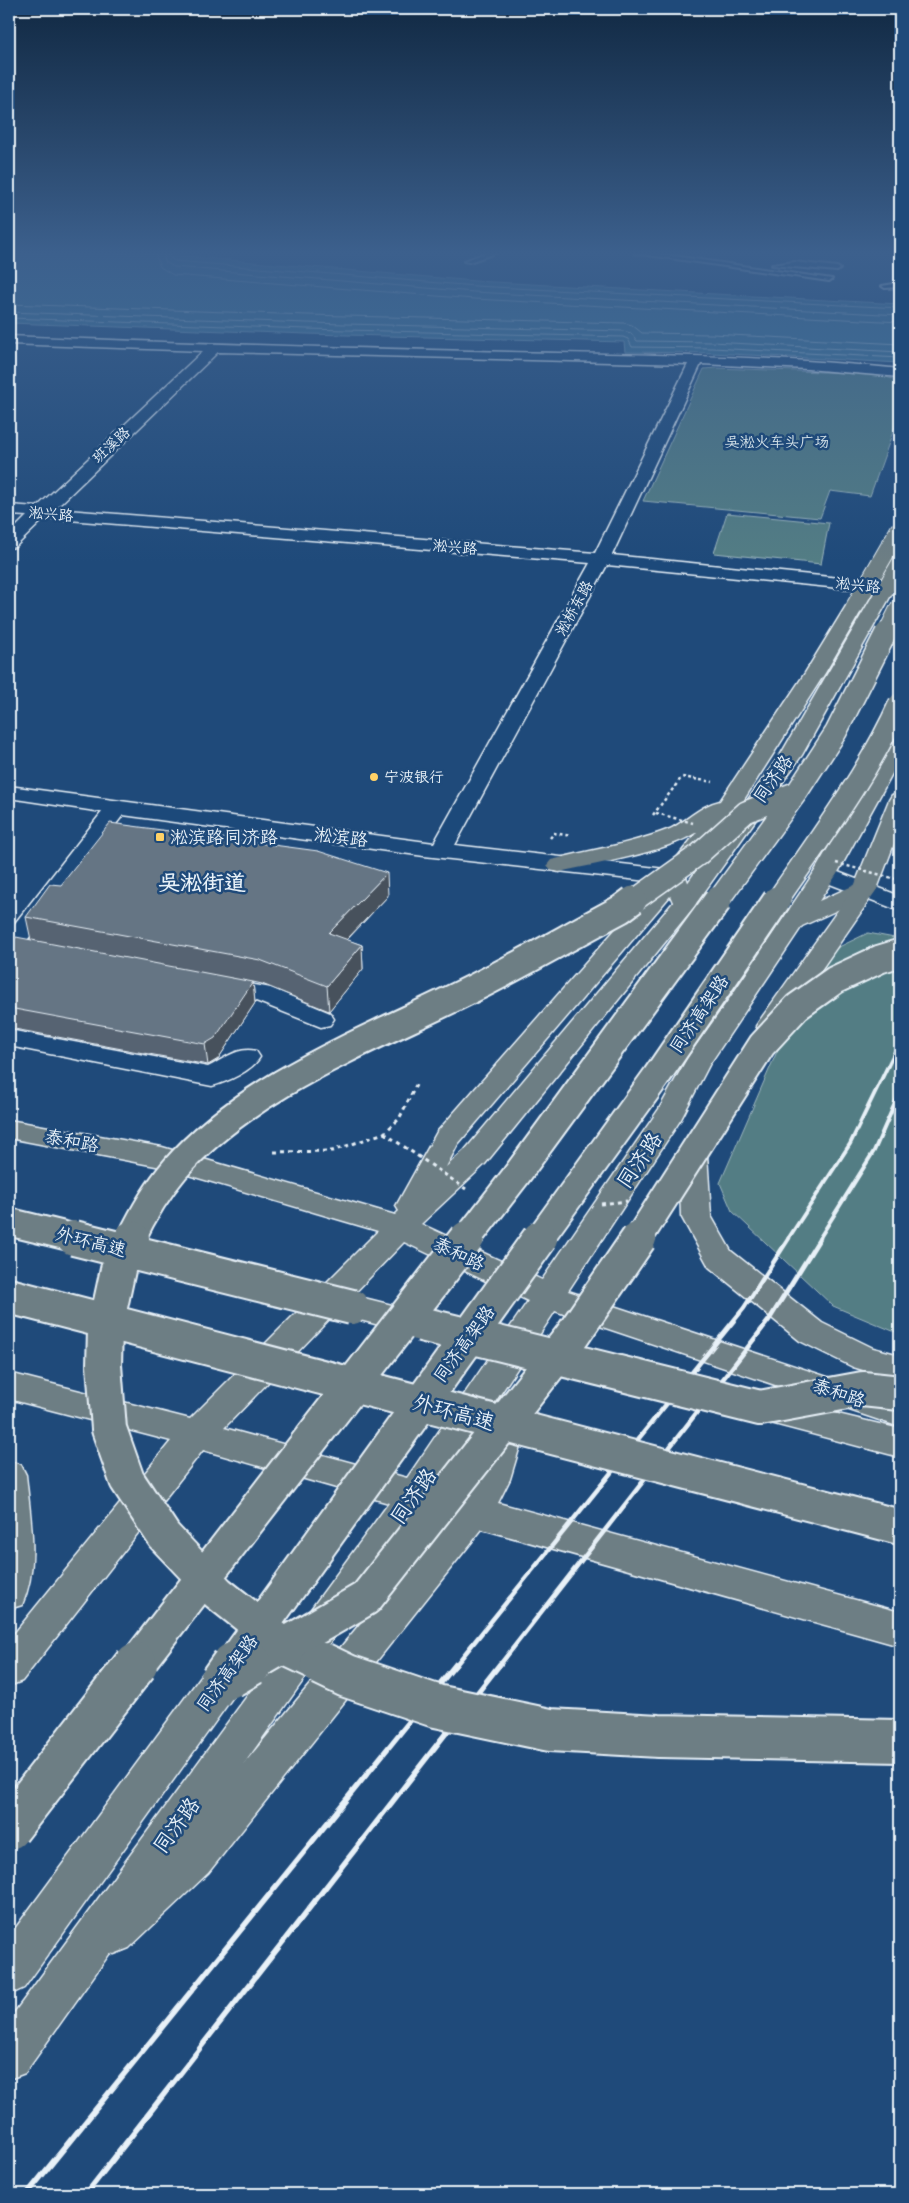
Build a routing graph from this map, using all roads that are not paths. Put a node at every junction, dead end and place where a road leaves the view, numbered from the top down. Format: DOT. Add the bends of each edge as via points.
graph roads {
  1 [pos="206,356"];
  2 [pos="487,356"];
  3 [pos="696,361"];
  4 [pos="900,373"];
  5 [pos="9,510"];
  6 [pos="39,513"];
  7 [pos="900,528"];
  8 [pos="9,543"];
  9 [pos="900,558"];
  10 [pos="601,559"];
  11 [pos="896,594"];
  12 [pos="900,703"];
  13 [pos="900,741"];
  14 [pos="9,792"];
  15 [pos="798,792"];
  16 [pos="900,800"];
  17 [pos="732,801"];
  18 [pos="117,808"];
  19 [pos="441,850"];
  20 [pos="558,865"];
  21 [pos="824,874"];
  22 [pos="674,877"];
  23 [pos="865,889"];
  24 [pos="684,904"];
  25 [pos="900,904"];
  26 [pos="795,921"];
  27 [pos="9,946"];
  28 [pos="38,952"];
  29 [pos="900,953"];
  30 [pos="194,981"];
  31 [pos="321,1019"];
  32 [pos="9,1038"];
  33 [pos="247,1057"];
  34 [pos="9,1129"];
  35 [pos="9,1222"];
  36 [pos="400,1227"];
  37 [pos="9,1296"];
  38 [pos="547,1296"];
  39 [pos="900,1368"];
  40 [pos="9,1386"];
  41 [pos="900,1393"];
  42 [pos="760,1408"];
  43 [pos="900,1414"];
  44 [pos="196,1435"];
  45 [pos="900,1443"];
  46 [pos="9,1475"];
  47 [pos="414,1495"];
  48 [pos="475,1511"];
  49 [pos="900,1528"];
  50 [pos="9,1593"];
  51 [pos="900,1629"];
  52 [pos="9,1669"];
  53 [pos="221,1681"];
  54 [pos="900,1742"];
  55 [pos="9,1828"];
  56 [pos="9,1973"];
  57 [pos="64,1980"];
  58 [pos="9,2057"];
  1 -- 6 [label="street, 班溪路"];
  2 -- 3 [label="street"];
  3 -- 4 [label="street"];
  3 -- 10 [label="street, 淞桥东路"];
  5 -- 6 [label="street, 淞兴路"];
  6 -- 8 [label="street, 班溪路"];
  6 -- 10 [label="street, 淞兴路"];
  7 -- 17 [label="main road, 同济路, bridge" via="815,673"];
  9 -- 11 [label="main road, 同济路"];
  10 -- 11 [label="street, 淞兴路"];
  10 -- 19 [label="street, 淞桥东路"];
  11 -- 15 [label="main road, bridge" via="836,732"];
  11 -- 24 [label="main road, 同济路" via="790,754"];
  12 -- 53 [label="main road, 同济高架路, bridge" via="888,730 842,804 656,1077"];
  13 -- 21 [label="main road, 同济路"];
  14 -- 18 [label="street, 淞滨路"];
  15 -- 54 [label="main road, bridge" via="746,812 698,855 621,909 475,988 341,1052 267,1093 193,1150 174,1170 150,1206 119,1265 105,1330 109,1429 127,1480 164,1536 218,1593 290,1650 347,1676 436,1706 550,1730"];
  15 -- 55 [label="main road, bridge" via="515,1177"];
  16 -- 23 [label="main road"];
  17 -- 20 [label="main road" via="679,833 625,850"];
  17 -- 22 [label="main road, 同济路"];
  18 -- 19 [label="street, 淞滨路"];
  18 -- 27 [label="street"];
  19 -- 20 [label="street, 淞滨路"];
  20 -- 22 [label="street, 淞滨路"];
  21 -- 23 [label="street"];
  21 -- 26 [label="main road, 同济路"];
  22 -- 24 [label="main road"];
  22 -- 36 [label="main road, 同济路" via="447,1139"];
  23 -- 25 [label="street"];
  23 -- 26 [label="main road"];
  23 -- 39 [label="main road" via="727,1085 693,1154 696,1216 720,1259 811,1332 864,1358"];
  24 -- 36 [label="main road, 同济路" via="475,1157"];
  26 -- 38 [label="main road, 同济路" via="697,1063 672,1112"];
  27 -- 28 [label="street"];
  29 -- 53 [label="main road, bridge" via="835,980 797,1006 762,1045 634,1246 572,1336 366,1598"];
  30 -- 31 [label="street" via="262,994"];
  32 -- 33 [label="street" via="212,1078"];
  34 -- 36 [label="main road, 泰和路" via="162,1158"];
  35 -- 42 [label="main road, 外环高速, bridge"];
  36 -- 38 [label="main road, 泰和路"];
  36 -- 44 [label="main road, 同济路"];
  37 -- 49 [label="main road, 外环高速, bridge"];
  38 -- 43 [label="main road, 泰和路"];
  38 -- 47 [label="main road, 同济路"];
  38 -- 48 [label="main road" via="493,1479"];
  40 -- 44 [label="main road"];
  41 -- 42 [label="main road, bridge" via="863,1389"];
  42 -- 45 [label="main road, 外环高速"];
  44 -- 47 [label="main road"];
  44 -- 52 [label="main road, 同济路"];
  46 -- 50 [label="main road" via="15,1562"];
  47 -- 48 [label="main road"];
  47 -- 57 [label="main road, 同济路"];
  48 -- 51 [label="main road"];
  48 -- 57 [label="main road" via="193,1858"];
  53 -- 56 [label="main road, 同济高架路"];
  57 -- 58 [label="main road, 同济路"];
}
